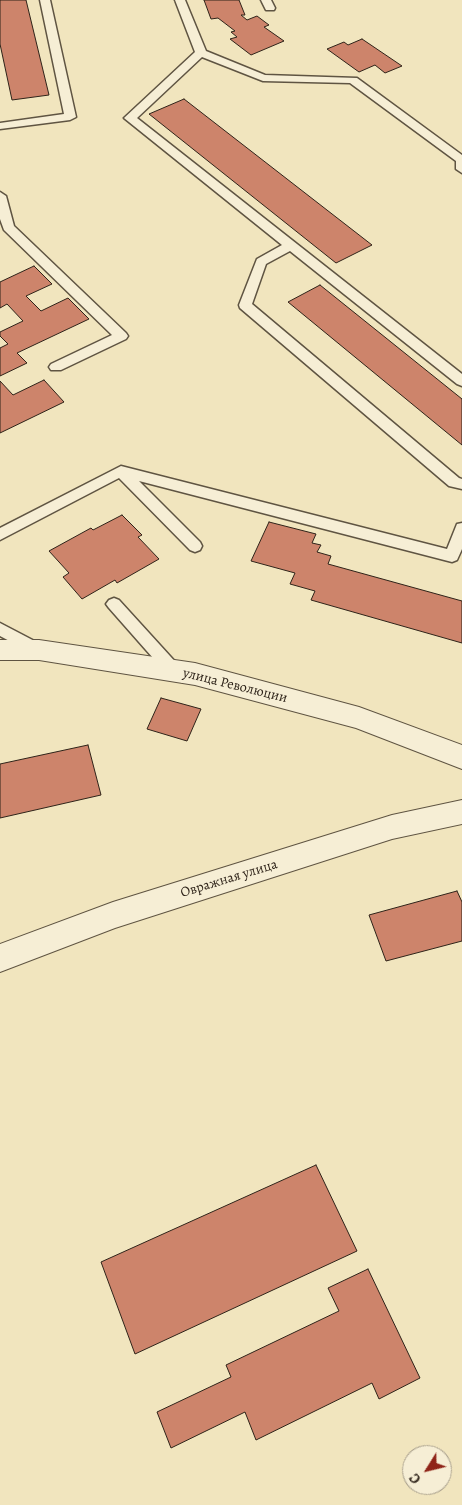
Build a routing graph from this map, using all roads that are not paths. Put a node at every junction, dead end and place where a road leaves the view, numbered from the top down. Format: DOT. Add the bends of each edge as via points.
graph roads {
  1 [pos="45,0"];
  2 [pos="180,0"];
  3 [pos="201,54"];
  4 [pos="0,126"];
  5 [pos="462,168"];
  6 [pos="0,196"];
  7 [pos="290,246"];
  8 [pos="56,367"];
  9 [pos="462,381"];
  10 [pos="121,470"];
  11 [pos="462,484"];
  12 [pos="462,528"];
  13 [pos="0,535"];
  14 [pos="195,546"];
  15 [pos="114,604"];
  16 [pos="0,629"];
  17 [pos="0,650"];
  18 [pos="39,650"];
  19 [pos="174,671"];
  20 [pos="462,757"];
  21 [pos="462,812"];
  22 [pos="0,958"];
  1 -- 4 [label="lane" via="70,117"];
  2 -- 3 [label="lane"];
  3 -- 5 [label="lane" via="263,78 353,80 462,160"];
  3 -- 7 [label="lane" via="130,118"];
  6 -- 8 [label="lane" via="8,227 121,336"];
  7 -- 9 [label="lane"];
  7 -- 11 [label="lane" via="261,262 245,305 454,482"];
  10 -- 12 [label="lane" via="452,556"];
  10 -- 13 [label="lane"];
  10 -- 14 [label="lane"];
  15 -- 19 [label="lane"];
  16 -- 18 [label="lane"];
  17 -- 18 [label="street, улица Революции"];
  18 -- 19 [label="street, улица Революции"];
  19 -- 20 [label="street, улица Революции" via="196,674 359,718"];
  21 -- 22 [label="street, Овражная улица" via="392,827 113,915"];
}
